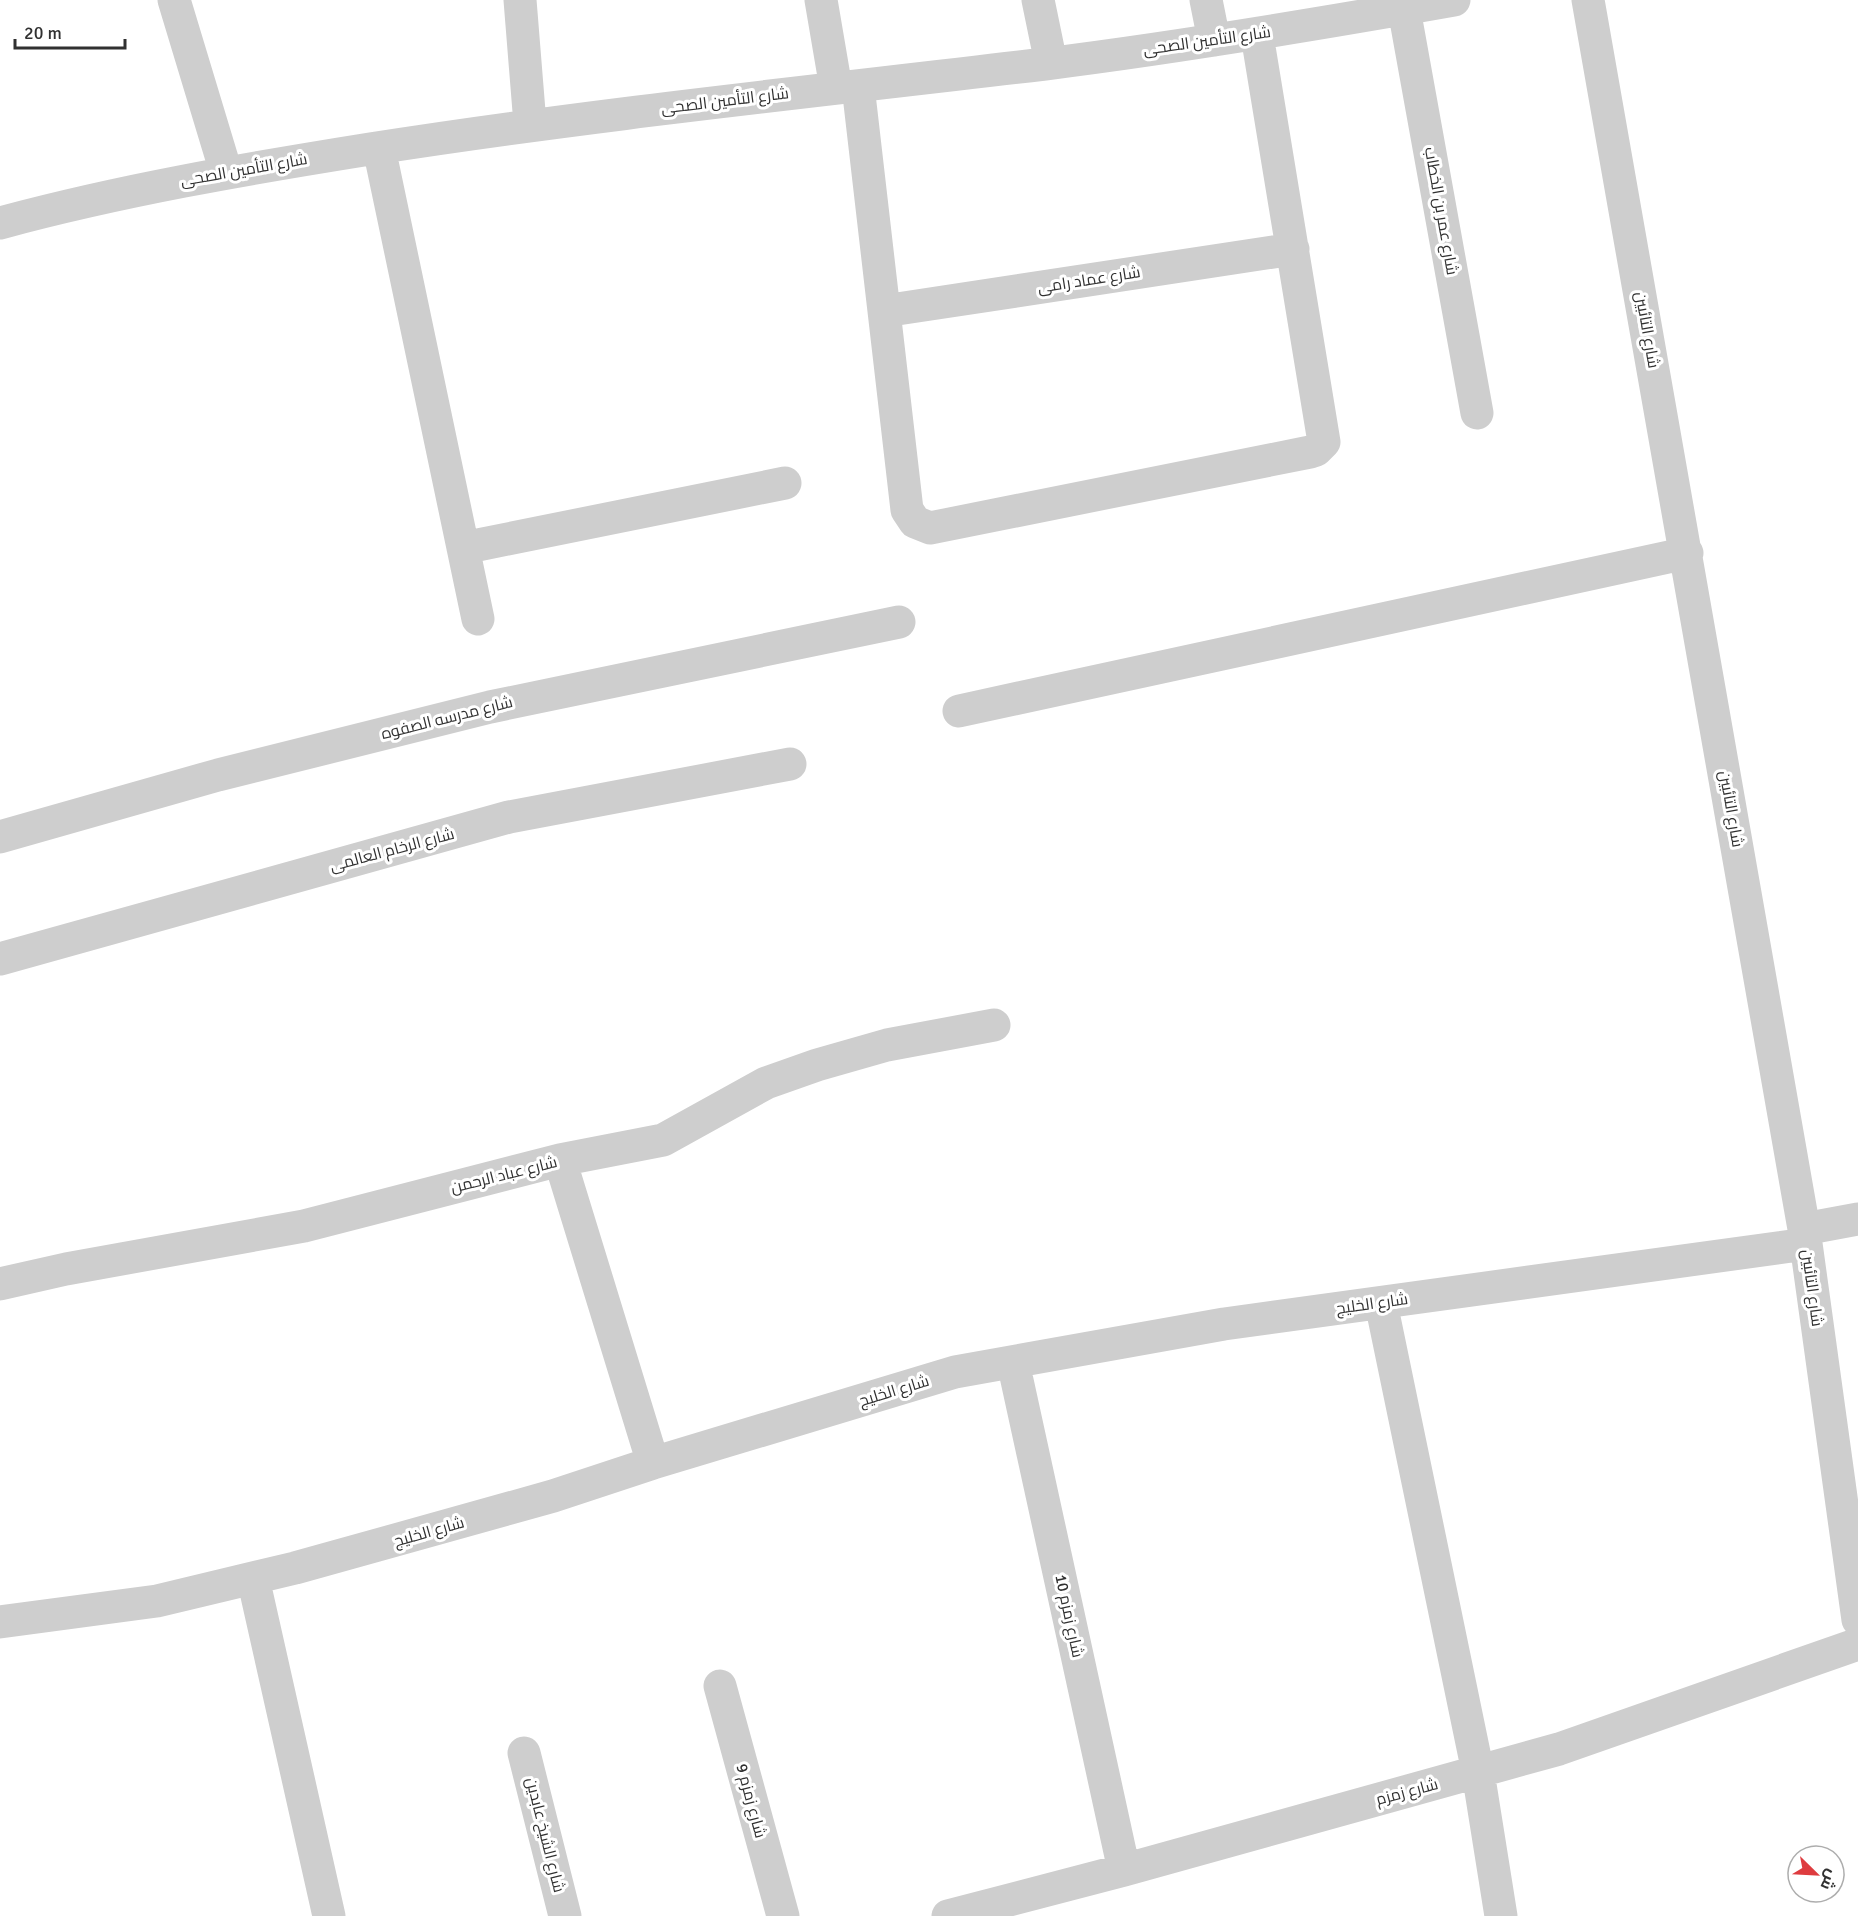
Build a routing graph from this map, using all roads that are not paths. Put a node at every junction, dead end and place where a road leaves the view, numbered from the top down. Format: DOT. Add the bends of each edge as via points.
graph roads {
  1 [pos="174,0"];
  2 [pos="520,0"];
  3 [pos="821,0"];
  4 [pos="1038,0"];
  5 [pos="1206,0"];
  6 [pos="1454,0"];
  7 [pos="1588,0"];
  8 [pos="1404,9"];
  9 [pos="1257,35"];
  10 [pos="1214,40"];
  11 [pos="1051,63"];
  12 [pos="847,87"];
  13 [pos="530,124"];
  14 [pos="378,148"];
  15 [pos="226,172"];
  16 [pos="0,223"];
  17 [pos="1293,249"];
  18 [pos="884,311"];
  19 [pos="1478,413"];
  20 [pos="785,483"];
  21 [pos="463,549"];
  22 [pos="1687,553"];
  23 [pos="478,619"];
  24 [pos="899,621"];
  25 [pos="959,711"];
  26 [pos="790,764"];
  27 [pos="0,837"];
  28 [pos="0,959"];
  29 [pos="994,1025"];
  30 [pos="560,1160"];
  31 [pos="1858,1219"];
  32 [pos="1805,1236"];
  33 [pos="0,1284"];
  34 [pos="1381,1303"];
  35 [pos="1013,1362"];
  36 [pos="653,1463"];
  37 [pos="1851,1516"];
  38 [pos="253,1578"];
  39 [pos="1858,1620"];
  40 [pos="0,1622"];
  41 [pos="1858,1644"];
  42 [pos="720,1686"];
  43 [pos="524,1753"];
  44 [pos="1478,1773"];
  45 [pos="1124,1870"];
  46 [pos="958,1915"];
  47 [pos="329,1916"];
  48 [pos="565,1916"];
  49 [pos="783,1916"];
  50 [pos="1501,1916"];
  1 -- 15 [label="street"];
  2 -- 13 [label="street"];
  3 -- 12 [label="street"];
  4 -- 11 [label="street"];
  5 -- 10 [label="street"];
  6 -- 8 [label="street, شارع التأمين الصحى"];
  7 -- 22 [label="street, شارع التائبين"];
  8 -- 9 [label="street, شارع التأمين الصحى"];
  8 -- 19 [label="street, شارع عمر بن الخطاب"];
  9 -- 10 [label="street, شارع التأمين الصحى"];
  9 -- 17 [label="street"];
  10 -- 11 [label="street, شارع التأمين الصحى"];
  11 -- 12 [label="street, شارع التأمين الصحى"];
  12 -- 13 [label="street, شارع التأمين الصحى"];
  12 -- 18 [label="street"];
  13 -- 14 [label="street, شارع التأمين الصحى"];
  14 -- 15 [label="street, شارع التأمين الصحى"];
  14 -- 21 [label="street"];
  15 -- 16 [label="street, شارع التأمين الصحى"];
  17 -- 18 [label="street, شارع عماد رامى"];
  17 -- 18 [label="street" via="1324,442 1321,447 930,528 915,522 907,510"];
  20 -- 21 [label="street"];
  21 -- 23 [label="street"];
  22 -- 25 [label="street"];
  22 -- 32 [label="street, شارع التائبين"];
  24 -- 27 [label="street, شارع مدرسه الصفوه" via="490,707 218,775"];
  26 -- 28 [label="street, شارع الرخام العالمى" via="509,817"];
  29 -- 30 [label="street, شارع عباد الرحمن" via="887,1045 817,1065 766,1083 663,1140"];
  30 -- 33 [label="street, شارع عباد الرحمن" via="304,1226"];
  30 -- 36 [label="street"];
  31 -- 32 [label="street, شارع الخليج"];
  32 -- 34 [label="street, شارع الخليج"];
  32 -- 37 [label="street, شارع التائبين"];
  34 -- 35 [label="street, شارع الخليج" via="1224,1324"];
  34 -- 44 [label="street"];
  35 -- 36 [label="street, شارع الخليج" via="955,1372"];
  35 -- 45 [label="street, شارع زمزم 10"];
  36 -- 38 [label="street, شارع الخليج" via="431,1533"];
  37 -- 39 [label="street, شارع التائبين"];
  38 -- 40 [label="street, شارع الخليج" via="157,1601"];
  38 -- 47 [label="street"];
  41 -- 44 [label="street, شارع زمزم" via="1559,1749"];
  42 -- 49 [label="street, شارع زمزم 9"];
  43 -- 48 [label="street, شارع الشيخ عابدين"];
  44 -- 45 [label="street, شارع زمزم"];
  44 -- 50 [label="street"];
  45 -- 46 [label="street, شارع زمزم"];
}
